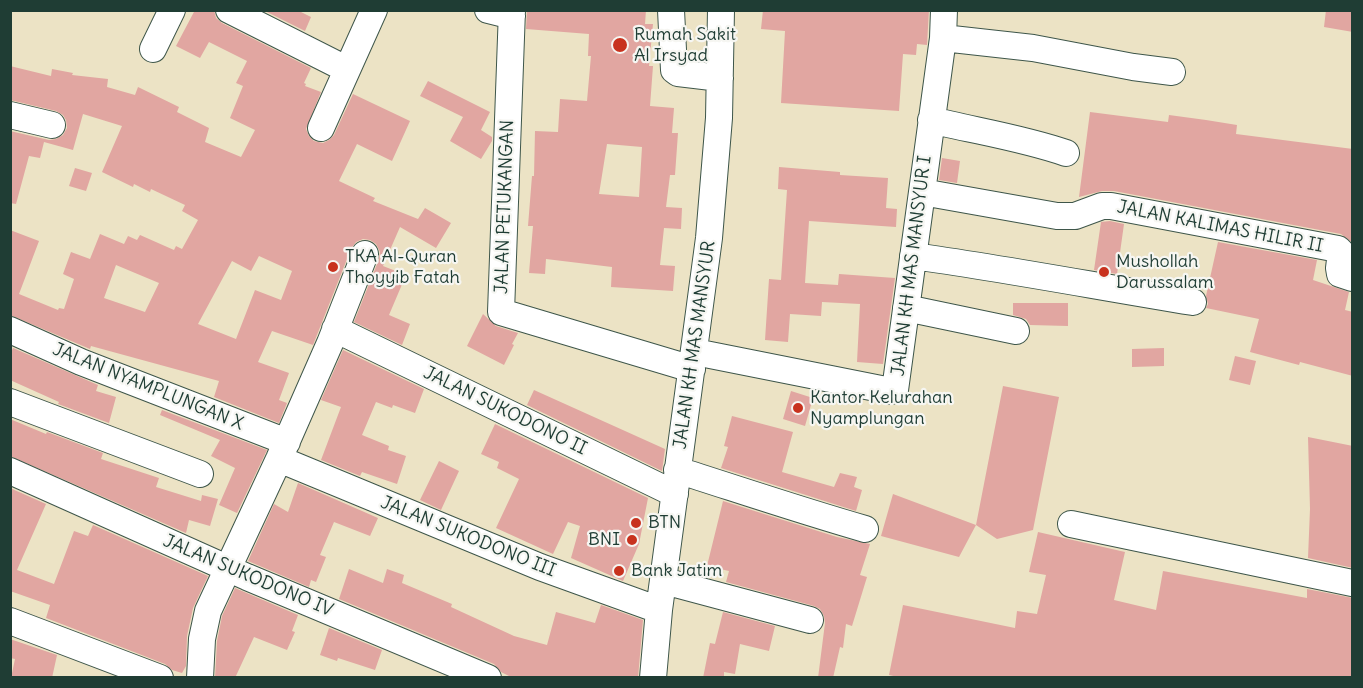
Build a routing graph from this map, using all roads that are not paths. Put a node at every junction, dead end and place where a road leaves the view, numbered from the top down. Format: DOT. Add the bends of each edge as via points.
graph roads {
  1 [pos="172,10"];
  2 [pos="229,10"];
  3 [pos="374,10"];
  4 [pos="671,10"];
  5 [pos="721,10"];
  6 [pos="945,10"];
  7 [pos="504,12"];
  8 [pos="944,38"];
  9 [pos="153,49"];
  10 [pos="346,69"];
  11 [pos="1172,72"];
  12 [pos="720,78"];
  13 [pos="10,115"];
  14 [pos="931,120"];
  15 [pos="52,125"];
  16 [pos="321,128"];
  17 [pos="1066,153"];
  18 [pos="922,192"];
  19 [pos="365,254"];
  20 [pos="913,256"];
  21 [pos="1353,278"];
  22 [pos="1193,303"];
  23 [pos="906,308"];
  24 [pos="335,329"];
  25 [pos="10,330"];
  26 [pos="1016,331"];
  27 [pos="694,360"];
  28 [pos="10,402"];
  29 [pos="283,450"];
  30 [pos="10,471"];
  31 [pos="200,474"];
  32 [pos="676,482"];
  33 [pos="1071,524"];
  34 [pos="865,529"];
  35 [pos="228,568"];
  36 [pos="664,581"];
  37 [pos="1353,583"];
  38 [pos="659,610"];
  39 [pos="810,620"];
  40 [pos="10,621"];
  41 [pos="160,678"];
  42 [pos="200,678"];
  43 [pos="488,678"];
  44 [pos="653,678"];
  1 -- 9 [label="street"];
  2 -- 10 [label="street"];
  3 -- 10 [label="street"];
  4 -- 12 [label="street" via="674,70"];
  5 -- 12 [label="street, JALAN KH MAS MANSYUR"];
  6 -- 8 [label="street, JALAN KH MAS MANSYUR I"];
  7 -- 27 [label="street, JALAN PETUKANGAN" via="501,312"];
  8 -- 11 [label="street" via="1033,48"];
  8 -- 14 [label="street, JALAN KH MAS MANSYUR I"];
  10 -- 16 [label="street"];
  12 -- 27 [label="street, JALAN KH MAS MANSYUR" via="709,238"];
  13 -- 15 [label="street"];
  14 -- 17 [label="street"];
  14 -- 18 [label="street, JALAN KH MAS MANSYUR I"];
  18 -- 20 [label="street, JALAN KH MAS MANSYUR I"];
  18 -- 21 [label="street, JALAN KALIMAS HILIR II" via="1057,216 1075,216 1111,206 1338,249 1340,274"];
  19 -- 24 [label="street"];
  20 -- 22 [label="street" via="1006,268"];
  20 -- 23 [label="street, JALAN KH MAS MANSYUR I"];
  23 -- 26 [label="street"];
  23 -- 27 [label="street, JALAN KH MAS MANSYUR I" via="893,391"];
  24 -- 29 [label="street"];
  24 -- 32 [label="street, JALAN SUKODONO II"];
  25 -- 29 [label="street, JALAN NYAMPLUNGAN X"];
  27 -- 32 [label="street, JALAN KH MAS MANSYUR"];
  28 -- 31 [label="street"];
  29 -- 35 [label="street"];
  29 -- 38 [label="street, JALAN SUKODONO III" via="540,567"];
  30 -- 35 [label="street, JALAN SUKODONO IV"];
  32 -- 34 [label="street, JALAN SUKODONO II" via="771,499 786,507"];
  32 -- 36 [label="street, JALAN KH MAS MANSYUR"];
  33 -- 37 [label="street"];
  35 -- 42 [label="street" via="207,611"];
  35 -- 43 [label="street, JALAN SUKODONO IV"];
  36 -- 38 [label="street, JALAN KH MAS MANSYUR"];
  36 -- 39 [label="street"];
  38 -- 44 [label="street, JALAN KH MAS MANSYUR"];
  40 -- 41 [label="street"];
}
